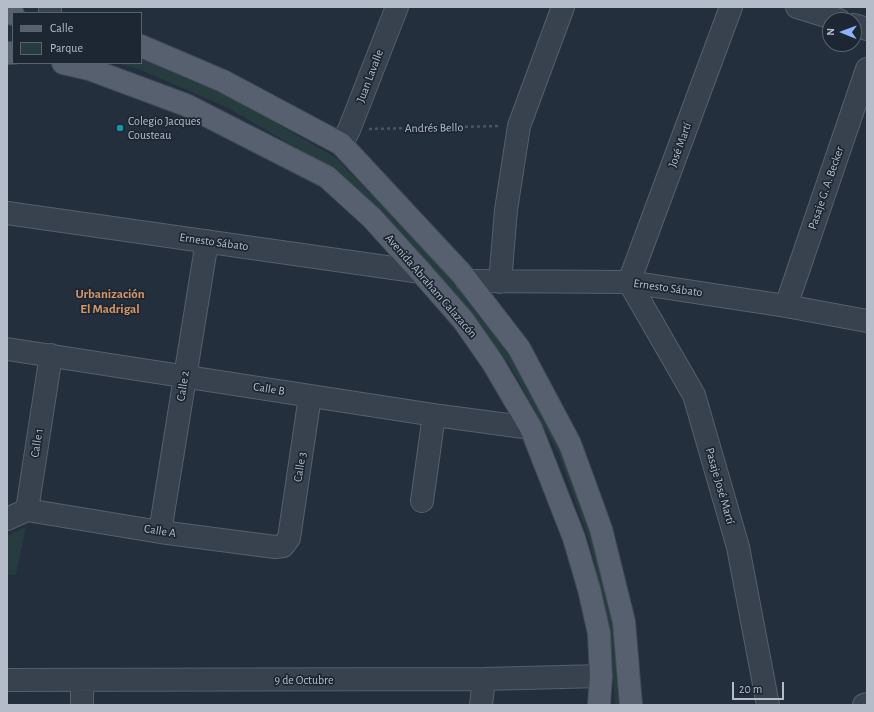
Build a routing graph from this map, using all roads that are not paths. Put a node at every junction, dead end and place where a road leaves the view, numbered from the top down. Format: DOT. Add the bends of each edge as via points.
graph roads {
  1 [pos="397,7"];
  2 [pos="562,7"];
  3 [pos="731,7"];
  4 [pos="797,7"];
  5 [pos="822,15"];
  6 [pos="142,46"];
  7 [pos="67,64"];
  8 [pos="867,69"];
  9 [pos="345,137"];
  10 [pos="7,213"];
  11 [pos="207,241"];
  12 [pos="422,272"];
  13 [pos="467,281"];
  14 [pos="500,282"];
  15 [pos="629,282"];
  16 [pos="786,306"];
  17 [pos="867,321"];
  18 [pos="7,349"];
  19 [pos="51,356"];
  20 [pos="184,376"];
  21 [pos="310,396"];
  22 [pos="434,415"];
  23 [pos="531,428"];
  24 [pos="422,501"];
  25 [pos="27,510"];
  26 [pos="7,518"];
  27 [pos="160,532"];
  28 [pos="289,538"];
  29 [pos="600,676"];
  30 [pos="484,679"];
  31 [pos="7,680"];
  32 [pos="82,680"];
  33 [pos="82,705"];
  34 [pos="481,705"];
  35 [pos="599,705"];
  36 [pos="631,705"];
  37 [pos="768,705"];
  1 -- 9 [label="street, Juan Lavalle"];
  2 -- 14 [label="street" via="519,126 506,210"];
  3 -- 15 [label="street, José Martí"];
  4 -- 5 [label="street"];
  6 -- 9 [label="main road"];
  7 -- 12 [label="main road, Avenida Abraham Calazacón" via="89,69 186,105 327,177 372,218"];
  8 -- 16 [label="street, Pasaje G. A. Becker"];
  9 -- 13 [label="main road"];
  10 -- 11 [label="street, Ernesto Sábato"];
  11 -- 12 [label="street, Ernesto Sábato"];
  11 -- 20 [label="street, Calle 2"];
  12 -- 23 [label="main road, Avenida Abraham Calazacón" via="463,320 485,351"];
  13 -- 14 [label="street, Ernesto Sábato"];
  13 -- 36 [label="main road" via="519,348 570,444 601,530 624,622"];
  14 -- 15 [label="street, Ernesto Sábato"];
  15 -- 16 [label="street, Ernesto Sábato"];
  15 -- 37 [label="street, Pasaje José Martí" via="694,395 738,547"];
  16 -- 17 [label="street, Ernesto Sábato"];
  18 -- 19 [label="street, Calle B"];
  19 -- 20 [label="street, Calle B"];
  19 -- 25 [label="street, Calle 1"];
  20 -- 21 [label="street, Calle B"];
  20 -- 27 [label="street, Calle 2"];
  21 -- 22 [label="street, Calle B"];
  21 -- 28 [label="street, Calle 3"];
  22 -- 23 [label="street, Calle B"];
  22 -- 24 [label="street"];
  23 -- 29 [label="main road, Avenida Abraham Calazacón" via="574,538 589,589 599,632"];
  25 -- 26 [label="street"];
  25 -- 27 [label="street, Calle A"];
  27 -- 28 [label="street, Calle A" via="275,547 283,546"];
  29 -- 30 [label="street, 9 de Octubre"];
  29 -- 35 [label="main road, Avenida Abraham Calazacón"];
  30 -- 32 [label="street, 9 de Octubre"];
  30 -- 34 [label="street"];
  31 -- 32 [label="street, 9 de Octubre"];
  32 -- 33 [label="street"];
}
